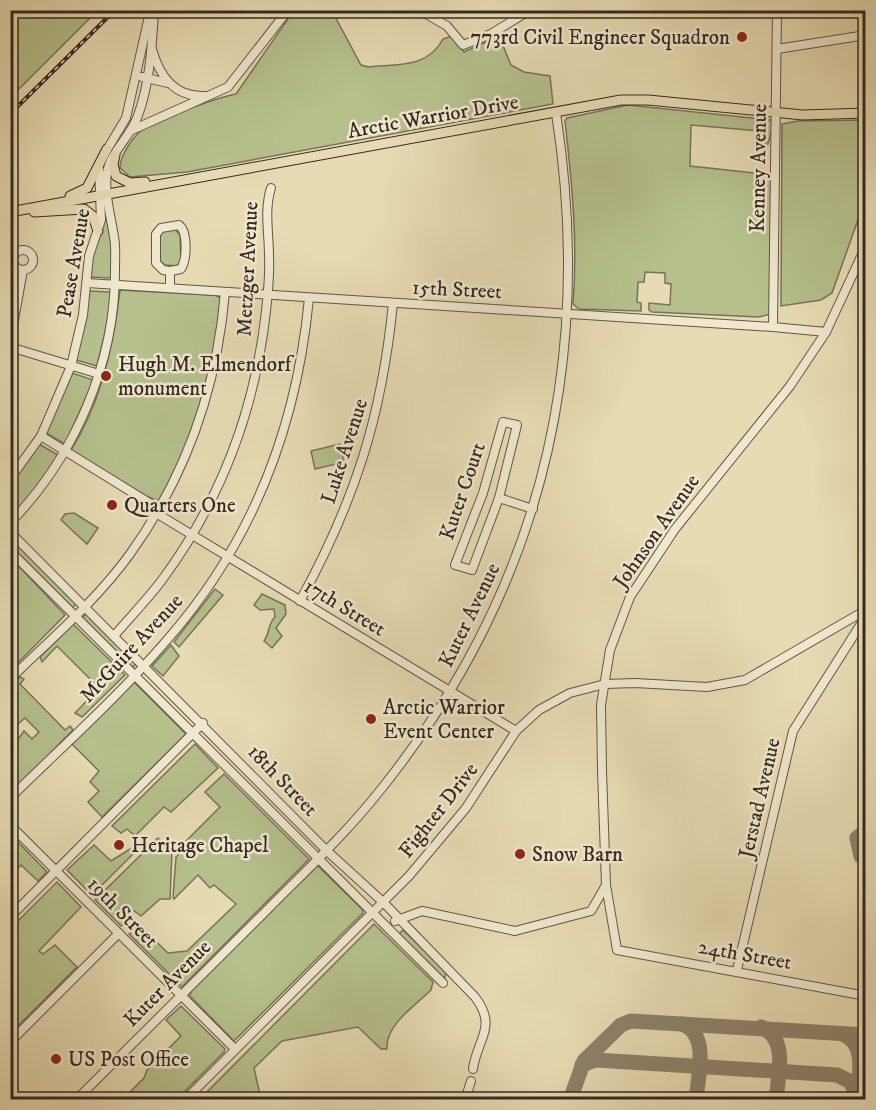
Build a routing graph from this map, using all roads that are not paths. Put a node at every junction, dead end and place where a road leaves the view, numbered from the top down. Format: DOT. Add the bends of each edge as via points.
graph roads {
  1 [pos="152,10"];
  2 [pos="288,10"];
  3 [pos="419,10"];
  4 [pos="530,10"];
  5 [pos="777,10"];
  6 [pos="866,35"];
  7 [pos="152,46"];
  8 [pos="777,49"];
  9 [pos="147,78"];
  10 [pos="136,83"];
  11 [pos="169,83"];
  12 [pos="206,96"];
  13 [pos="140,111"];
  14 [pos="556,112"];
  15 [pos="777,113"];
  16 [pos="866,113"];
  17 [pos="157,119"];
  18 [pos="132,130"];
  19 [pos="111,152"];
  20 [pos="183,180"];
  21 [pos="271,188"];
  22 [pos="104,195"];
  23 [pos="28,209"];
  24 [pos="12,211"];
  25 [pos="98,231"];
  26 [pos="866,246"];
  27 [pos="23,270"];
  28 [pos="170,271"];
  29 [pos="87,284"];
  30 [pos="115,286"];
  31 [pos="170,288"];
  32 [pos="225,292"];
  33 [pos="268,295"];
  34 [pos="309,298"];
  35 [pos="393,303"];
  36 [pos="568,313"];
  37 [pos="773,327"];
  38 [pos="826,332"];
  39 [pos="10,342"];
  40 [pos="10,347"];
  41 [pos="71,366"];
  42 [pos="99,374"];
  43 [pos="41,436"];
  44 [pos="65,452"];
  45 [pos="10,479"];
  46 [pos="500,498"];
  47 [pos="533,509"];
  48 [pos="157,511"];
  49 [pos="10,523"];
  50 [pos="10,532"];
  51 [pos="192,534"];
  52 [pos="10,551"];
  53 [pos="229,558"];
  54 [pos="300,601"];
  55 [pos="85,607"];
  56 [pos="866,610"];
  57 [pos="75,615"];
  58 [pos="866,616"];
  59 [pos="114,636"];
  60 [pos="144,666"];
  61 [pos="134,675"];
  62 [pos="10,679"];
  63 [pos="605,684"];
  64 [pos="450,692"];
  65 [pos="203,723"];
  66 [pos="516,730"];
  67 [pos="194,734"];
  68 [pos="264,787"];
  69 [pos="256,796"];
  70 [pos="10,798"];
  71 [pos="10,825"];
  72 [pos="326,850"];
  73 [pos="318,859"];
  74 [pos="57,871"];
  75 [pos="606,885"];
  76 [pos="383,902"];
  77 [pos="373,913"];
  78 [pos="10,917"];
  79 [pos="397,919"];
  80 [pos="388,928"];
  81 [pos="119,933"];
  82 [pos="617,950"];
  83 [pos="737,970"];
  84 [pos="443,983"];
  85 [pos="181,996"];
  86 [pos="866,996"];
  87 [pos="10,1042"];
  88 [pos="235,1049"];
  89 [pos="473,1069"];
  90 [pos="471,1081"];
  91 [pos="10,1092"];
  92 [pos="18,1100"];
  93 [pos="76,1100"];
  94 [pos="185,1100"];
  95 [pos="460,1100"];
  1 -- 7 [label="street, Pease Avenue"];
  1 -- 10 [label="street, Pease Avenue"];
  2 -- 12 [label="street" via="234,81 218,93"];
  3 -- 4 [label="street" via="447,26 463,45 491,34"];
  5 -- 8 [label="street, Kenney Avenue"];
  6 -- 8 [label="street"];
  7 -- 9 [label="street, Pease Avenue"];
  7 -- 11 [label="street" via="157,65"];
  8 -- 15 [label="street, Kenney Avenue"];
  9 -- 10 [label="street"];
  9 -- 11 [label="street"];
  9 -- 13 [label="street, Pease Avenue"];
  10 -- 13 [label="street" via="135,99"];
  10 -- 19 [label="street, Pease Avenue"];
  11 -- 12 [label="street" via="188,94"];
  12 -- 17 [label="street"];
  13 -- 17 [label="street"];
  13 -- 18 [label="street, Pease Avenue"];
  14 -- 15 [label="main road, Arctic Warrior Drive" via="636,99"];
  14 -- 20 [label="main road, Arctic Warrior Drive"];
  14 -- 36 [label="street, Kuter Avenue" via="568,198"];
  15 -- 16 [label="main road, Arctic Warrior Drive"];
  15 -- 37 [label="street, Kenney Avenue"];
  17 -- 18 [label="street"];
  18 -- 19 [label="street, Pease Avenue"];
  19 -- 20 [label="main road" via="114,174 122,181"];
  19 -- 22 [label="street, Pease Avenue"];
  19 -- 23 [label="main road" via="85,190"];
  20 -- 22 [label="main road, Arctic Warrior Drive"];
  21 -- 33 [label="street, Metzger Avenue" via="267,202"];
  22 -- 23 [label="main road, Arctic Warrior Drive"];
  22 -- 25 [label="street, Pease Avenue"];
  22 -- 30 [label="street, Pease Avenue" via="115,240"];
  23 -- 24 [label="main road, Arctic Warrior Drive"];
  24 -- 25 [label="main road" via="79,208 93,216"];
  25 -- 29 [label="street, Pease Avenue" via="89,256"];
  26 -- 38 [label="street, Johnson Avenue"];
  27 -- 39 [label="street"];
  28 -- 28 [label="street" via="181,269 185,259 184,232 179,225 164,226 156,234 156,263"];
  28 -- 31 [label="street"];
  29 -- 30 [label="street, 15th Street"];
  29 -- 41 [label="street, Pease Avenue"];
  30 -- 31 [label="street, 15th Street"];
  30 -- 42 [label="street, Pease Avenue"];
  31 -- 32 [label="street, 15th Street"];
  32 -- 33 [label="street, 15th Street"];
  32 -- 48 [label="street" via="216,366 207,399 189,450"];
  33 -- 34 [label="street, 15th Street"];
  33 -- 51 [label="street, Metzger Avenue" via="246,418 219,486"];
  34 -- 35 [label="street, 15th Street"];
  34 -- 53 [label="street, McGuire Avenue" via="297,385 278,452"];
  35 -- 36 [label="street, 15th Street"];
  35 -- 54 [label="street, Luke Avenue" via="385,372 366,455 333,538"];
  36 -- 37 [label="street, 15th Street"];
  36 -- 47 [label="street, Kuter Avenue" via="559,400"];
  37 -- 38 [label="street, 15th Street"];
  38 -- 63 [label="street, Johnson Avenue" via="790,386 675,529 630,597 610,650"];
  40 -- 41 [label="street"];
  41 -- 42 [label="street"];
  41 -- 43 [label="street, Pease Avenue"];
  42 -- 44 [label="street, Pease Avenue"];
  43 -- 44 [label="street, 17th Street"];
  43 -- 45 [label="street, Pease Avenue"];
  44 -- 48 [label="street, 17th Street"];
  44 -- 49 [label="street, Pease Avenue"];
  46 -- 46 [label="street, Kuter Court" via="472,570 455,565 483,493 503,422 517,425"];
  46 -- 47 [label="street, Kuter Court"];
  47 -- 64 [label="street, Kuter Avenue" via="495,607"];
  48 -- 51 [label="street, 17th Street"];
  48 -- 55 [label="street" via="129,555"];
  50 -- 55 [label="street, 18th Street"];
  51 -- 53 [label="street, 17th Street"];
  51 -- 59 [label="street, Metzger Avenue" via="161,580"];
  52 -- 57 [label="street, 18th Street"];
  53 -- 54 [label="street, 17th Street"];
  53 -- 60 [label="street, McGuire Avenue"];
  54 -- 64 [label="street, 17th Street"];
  55 -- 57 [label="street"];
  55 -- 59 [label="street, 18th Street"];
  56 -- 63 [label="street, Fighter Drive" via="745,680 707,687"];
  57 -- 61 [label="street, 18th Street"];
  57 -- 62 [label="street"];
  58 -- 83 [label="street, Jerstad Avenue" via="793,731"];
  59 -- 60 [label="street, 18th Street"];
  60 -- 61 [label="street, McGuire Avenue"];
  60 -- 65 [label="street, 18th Street"];
  61 -- 67 [label="street, 18th Street"];
  61 -- 70 [label="street, McGuire Avenue"];
  63 -- 66 [label="street, Fighter Drive" via="562,697"];
  63 -- 75 [label="street, Johnson Avenue" via="601,705"];
  64 -- 66 [label="street, 17th Street"];
  64 -- 72 [label="street, Kuter Avenue" via="377,795"];
  65 -- 67 [label="street"];
  65 -- 68 [label="street, 18th Street"];
  66 -- 76 [label="street, Fighter Drive" via="466,808"];
  67 -- 69 [label="street, 18th Street"];
  67 -- 74 [label="street"];
  68 -- 69 [label="street"];
  68 -- 72 [label="street, 18th Street"];
  69 -- 73 [label="street, 18th Street"];
  71 -- 74 [label="street, 19th Street"];
  72 -- 73 [label="street, Kuter Avenue"];
  72 -- 76 [label="street, 18th Street"];
  73 -- 77 [label="street, 18th Street"];
  73 -- 85 [label="street, Kuter Avenue"];
  74 -- 78 [label="street"];
  74 -- 81 [label="street, 19th Street"];
  75 -- 79 [label="street" via="591,911 515,931 422,911"];
  75 -- 82 [label="street, Johnson Avenue"];
  76 -- 77 [label="street, Fighter Drive"];
  76 -- 79 [label="street, 18th Street"];
  77 -- 80 [label="street, 18th Street"];
  77 -- 88 [label="street, Fighter Drive"];
  79 -- 80 [label="street"];
  79 -- 89 [label="street, 18th Street" via="485,1011 486,1029"];
  80 -- 84 [label="street, 18th Street"];
  81 -- 85 [label="street, 19th Street"];
  81 -- 87 [label="street"];
  82 -- 83 [label="street, 24th Street"];
  83 -- 86 [label="street, 24th Street"];
  85 -- 88 [label="street, 19th Street"];
  85 -- 93 [label="street, Kuter Avenue"];
  88 -- 94 [label="street, Fighter Drive"];
  90 -- 95 [label="street"];
  91 -- 92 [label="street"];
}
